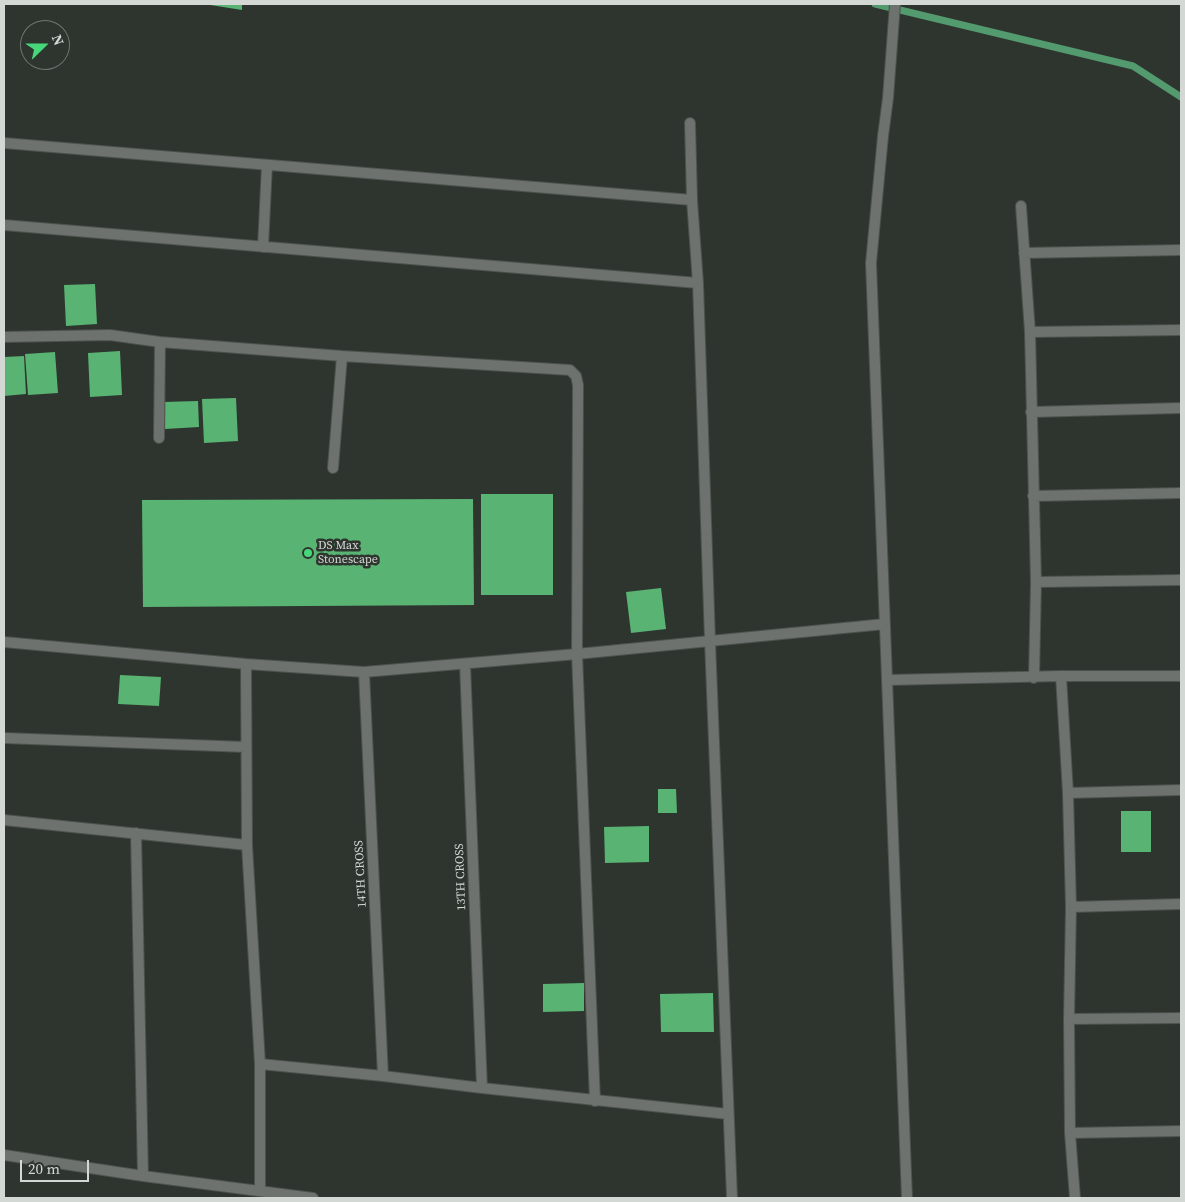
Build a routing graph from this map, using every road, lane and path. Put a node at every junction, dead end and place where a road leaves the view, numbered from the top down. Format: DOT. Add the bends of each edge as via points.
graph roads {
  1 [pos="895,4"];
  2 [pos="690,124"];
  3 [pos="4,143"];
  4 [pos="267,165"];
  5 [pos="692,200"];
  6 [pos="1021,206"];
  7 [pos="4,225"];
  8 [pos="263,246"];
  9 [pos="1181,250"];
  10 [pos="1024,254"];
  11 [pos="698,282"];
  12 [pos="1181,330"];
  13 [pos="1030,332"];
  14 [pos="4,337"];
  15 [pos="160,342"];
  16 [pos="342,356"];
  17 [pos="1181,408"];
  18 [pos="1031,412"];
  19 [pos="159,438"];
  20 [pos="334,468"];
  21 [pos="1181,493"];
  22 [pos="1033,496"];
  23 [pos="1181,580"];
  24 [pos="1036,582"];
  25 [pos="885,624"];
  26 [pos="710,641"];
  27 [pos="4,642"];
  28 [pos="577,654"];
  29 [pos="246,664"];
  30 [pos="465,664"];
  31 [pos="364,672"];
  32 [pos="1061,676"];
  33 [pos="1181,676"];
  34 [pos="1034,678"];
  35 [pos="888,680"];
  36 [pos="4,738"];
  37 [pos="246,747"];
  38 [pos="1181,790"];
  39 [pos="1068,793"];
  40 [pos="4,820"];
  41 [pos="136,834"];
  42 [pos="247,845"];
  43 [pos="1181,904"];
  44 [pos="1071,907"];
  45 [pos="1181,1018"];
  46 [pos="1068,1020"];
  47 [pos="260,1064"];
  48 [pos="383,1076"];
  49 [pos="482,1088"];
  50 [pos="595,1101"];
  51 [pos="728,1114"];
  52 [pos="1181,1130"];
  53 [pos="1070,1133"];
  54 [pos="4,1155"];
  55 [pos="143,1176"];
  56 [pos="260,1191"];
  57 [pos="313,1198"];
  58 [pos="732,1198"];
  59 [pos="907,1198"];
  60 [pos="1075,1198"];
  1 -- 25 [label="street" via="871,262"];
  2 -- 5 [label="street"];
  3 -- 4 [label="street"];
  4 -- 5 [label="street"];
  4 -- 8 [label="street"];
  5 -- 11 [label="street"];
  6 -- 10 [label="street"];
  7 -- 8 [label="street"];
  8 -- 11 [label="street"];
  9 -- 10 [label="street"];
  10 -- 13 [label="street"];
  11 -- 26 [label="street"];
  12 -- 13 [label="street"];
  13 -- 18 [label="street"];
  14 -- 15 [label="street" via="110,335"];
  15 -- 16 [label="street"];
  15 -- 19 [label="street"];
  16 -- 20 [label="street"];
  16 -- 28 [label="street" via="570,370 576,376"];
  17 -- 18 [label="street"];
  18 -- 22 [label="street"];
  21 -- 22 [label="street"];
  22 -- 24 [label="street"];
  23 -- 24 [label="street"];
  24 -- 34 [label="street"];
  25 -- 26 [label="street"];
  25 -- 35 [label="street"];
  26 -- 28 [label="street"];
  26 -- 51 [label="street"];
  27 -- 29 [label="street"];
  28 -- 30 [label="street"];
  28 -- 50 [label="street"];
  29 -- 31 [label="street"];
  29 -- 37 [label="street"];
  30 -- 31 [label="street"];
  30 -- 49 [label="street, 13TH CROSS"];
  31 -- 48 [label="street, 14TH CROSS"];
  32 -- 33 [label="street"];
  32 -- 34 [label="street"];
  32 -- 39 [label="street"];
  34 -- 35 [label="street"];
  35 -- 59 [label="street"];
  36 -- 37 [label="street"];
  37 -- 42 [label="street"];
  38 -- 39 [label="street"];
  39 -- 44 [label="street"];
  40 -- 41 [label="street"];
  41 -- 42 [label="street"];
  41 -- 55 [label="street"];
  42 -- 47 [label="street"];
  43 -- 44 [label="street"];
  44 -- 46 [label="street"];
  45 -- 46 [label="street"];
  46 -- 53 [label="street"];
  47 -- 48 [label="street"];
  47 -- 56 [label="street"];
  48 -- 49 [label="street"];
  49 -- 50 [label="street"];
  50 -- 51 [label="street"];
  51 -- 58 [label="street"];
  52 -- 53 [label="street"];
  53 -- 60 [label="street"];
  54 -- 55 [label="street"];
  55 -- 56 [label="street"];
  56 -- 57 [label="street"];
}
